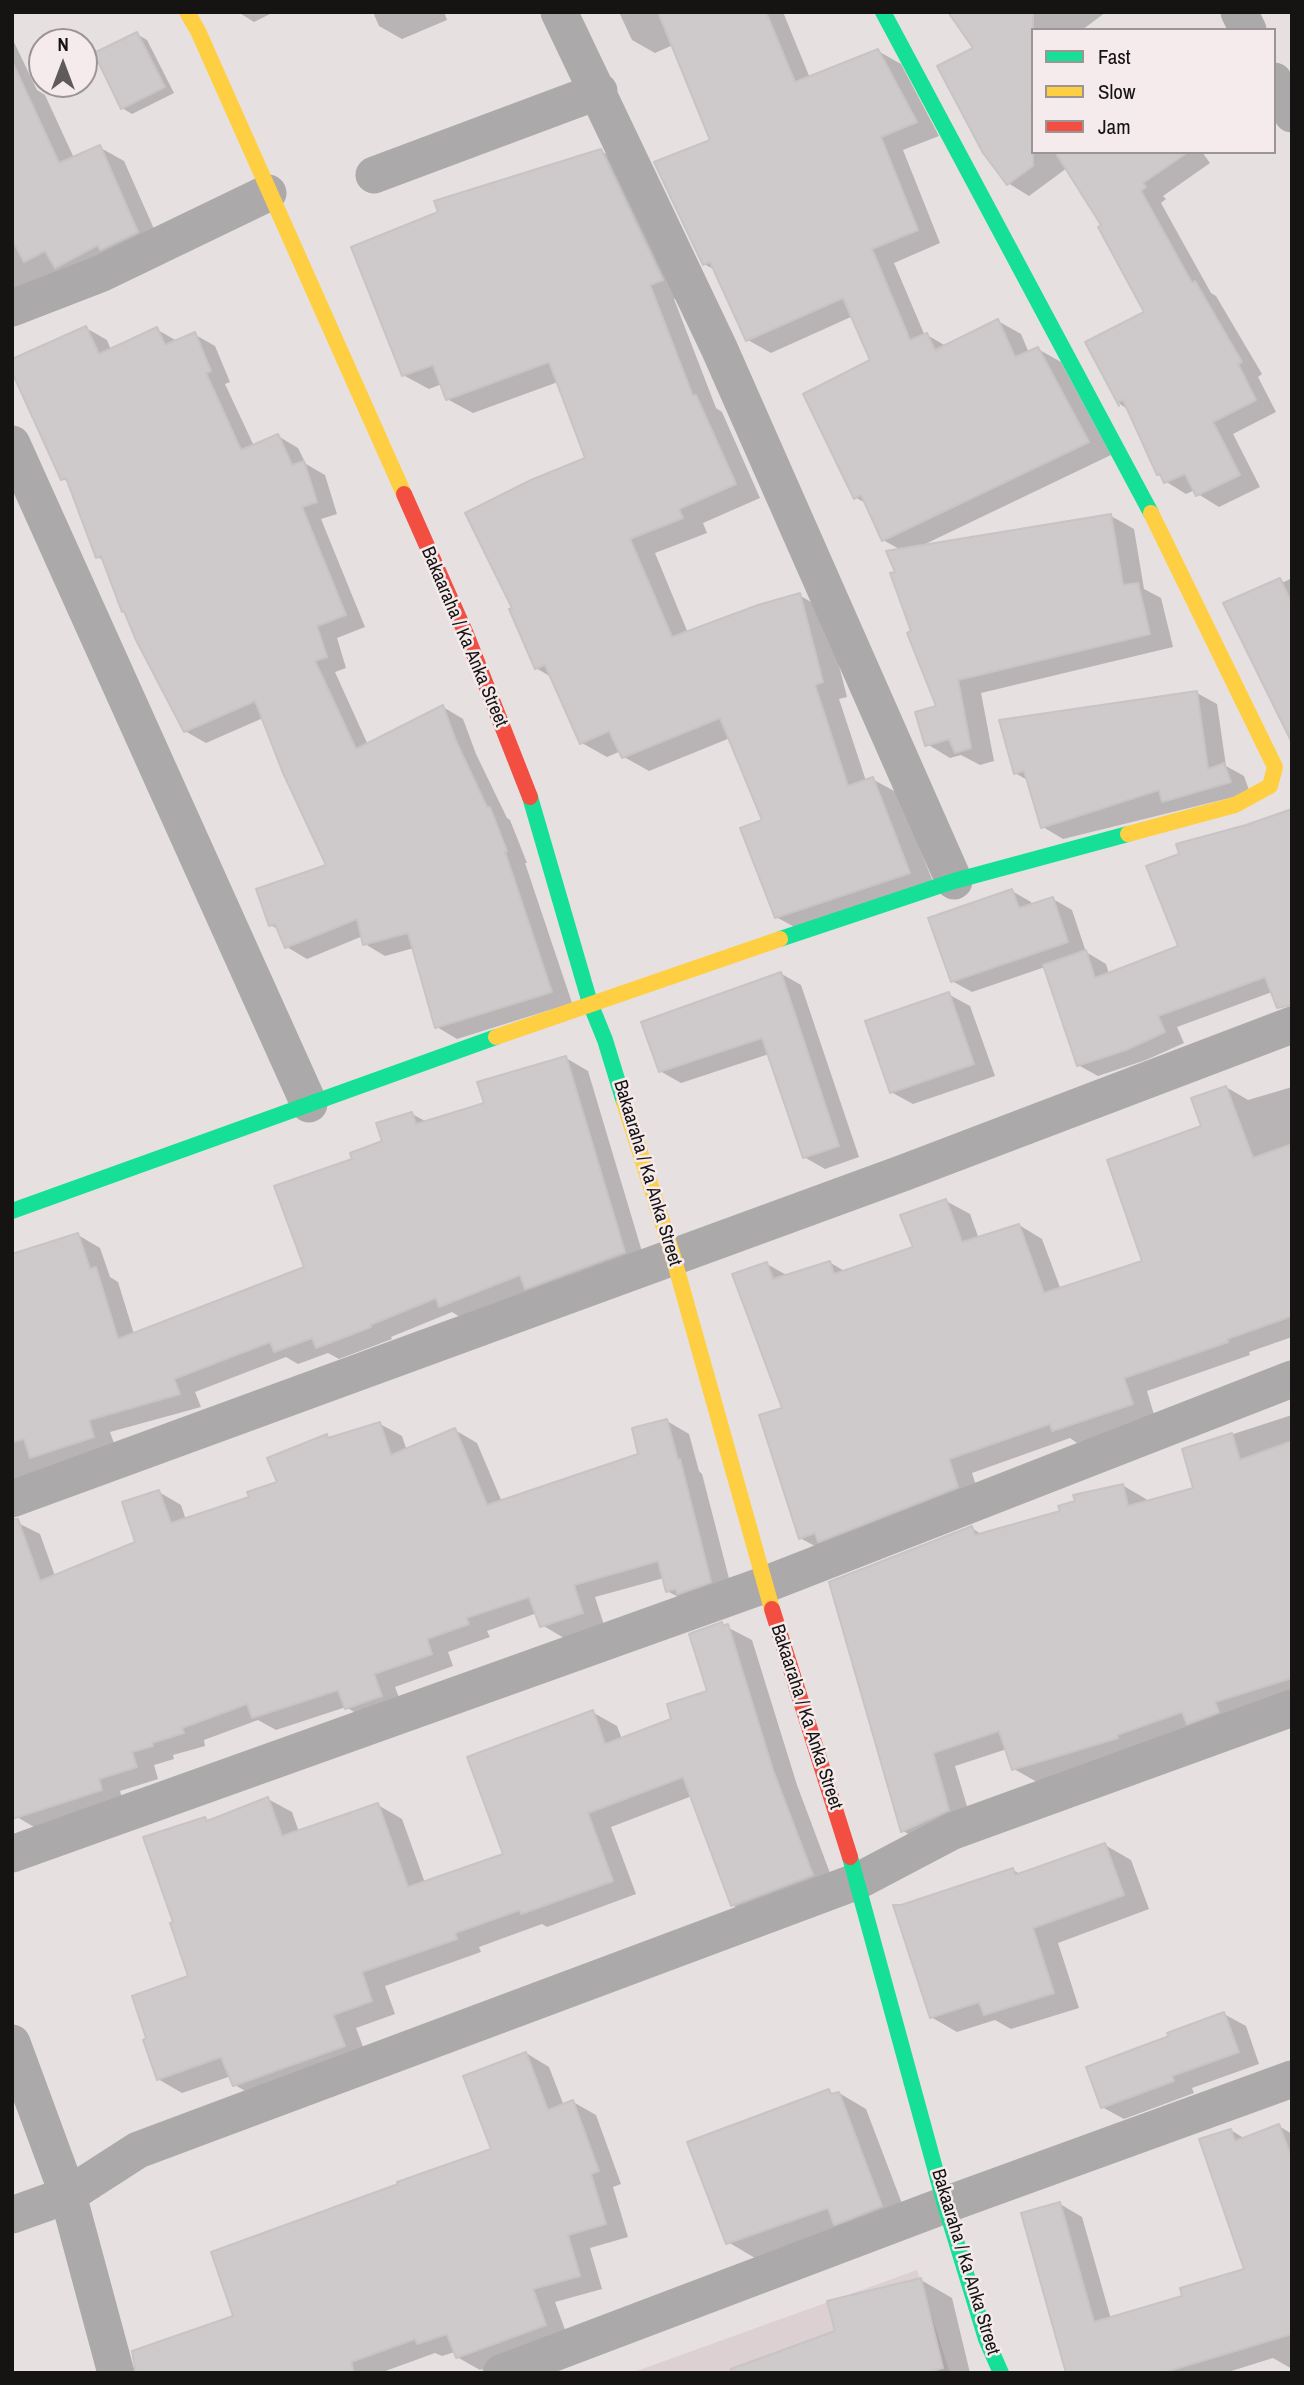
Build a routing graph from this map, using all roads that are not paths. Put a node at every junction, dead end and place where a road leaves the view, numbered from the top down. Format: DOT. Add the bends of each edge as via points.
graph roads {
  1 [pos="187,12"];
  2 [pos="559,12"];
  3 [pos="883,12"];
  4 [pos="1239,12"];
  5 [pos="1247,28"];
  6 [pos="1276,85"];
  7 [pos="599,91"];
  8 [pos="1292,114"];
  9 [pos="374,175"];
  10 [pos="268,193"];
  11 [pos="12,308"];
  12 [pos="12,444"];
  13 [pos="954,881"];
  14 [pos="590,1003"];
  15 [pos="1292,1025"];
  16 [pos="309,1104"];
  17 [pos="16,1201"];
  18 [pos="673,1256"];
  19 [pos="1292,1379"];
  20 [pos="12,1499"];
  21 [pos="764,1585"];
  22 [pos="1292,1708"];
  23 [pos="12,1854"];
  24 [pos="858,1881"];
  25 [pos="12,2043"];
  26 [pos="1292,2079"];
  27 [pos="68,2195"];
  28 [pos="945,2205"];
  29 [pos="12,2215"];
  30 [pos="116,2373"];
  31 [pos="501,2373"];
  32 [pos="1001,2373"];
  1 -- 10 [label="street, Bakaaraha / Ka Anka Street"];
  2 -- 7 [label="street"];
  3 -- 13 [label="street" via="1164,536 1275,767 1270,786 1235,805"];
  4 -- 5 [label="street"];
  6 -- 8 [label="street"];
  7 -- 9 [label="street"];
  7 -- 13 [label="street" via="719,348"];
  10 -- 11 [label="street" via="100,274"];
  10 -- 14 [label="street, Bakaaraha / Ka Anka Street" via="466,634 531,801"];
  12 -- 16 [label="street"];
  13 -- 14 [label="street"];
  14 -- 16 [label="street"];
  14 -- 18 [label="street, Bakaaraha / Ka Anka Street"];
  15 -- 18 [label="street"];
  16 -- 17 [label="street"];
  18 -- 20 [label="street"];
  18 -- 21 [label="street, Bakaaraha / Ka Anka Street"];
  19 -- 21 [label="street"];
  21 -- 23 [label="street"];
  21 -- 24 [label="street, Bakaaraha / Ka Anka Street"];
  22 -- 24 [label="street" via="953,1831"];
  24 -- 27 [label="street" via="138,2150"];
  24 -- 28 [label="street, Bakaaraha / Ka Anka Street"];
  25 -- 27 [label="street"];
  26 -- 28 [label="street"];
  27 -- 29 [label="street"];
  27 -- 30 [label="street"];
  28 -- 31 [label="street"];
  28 -- 32 [label="street, Bakaaraha / Ka Anka Street"];
}
